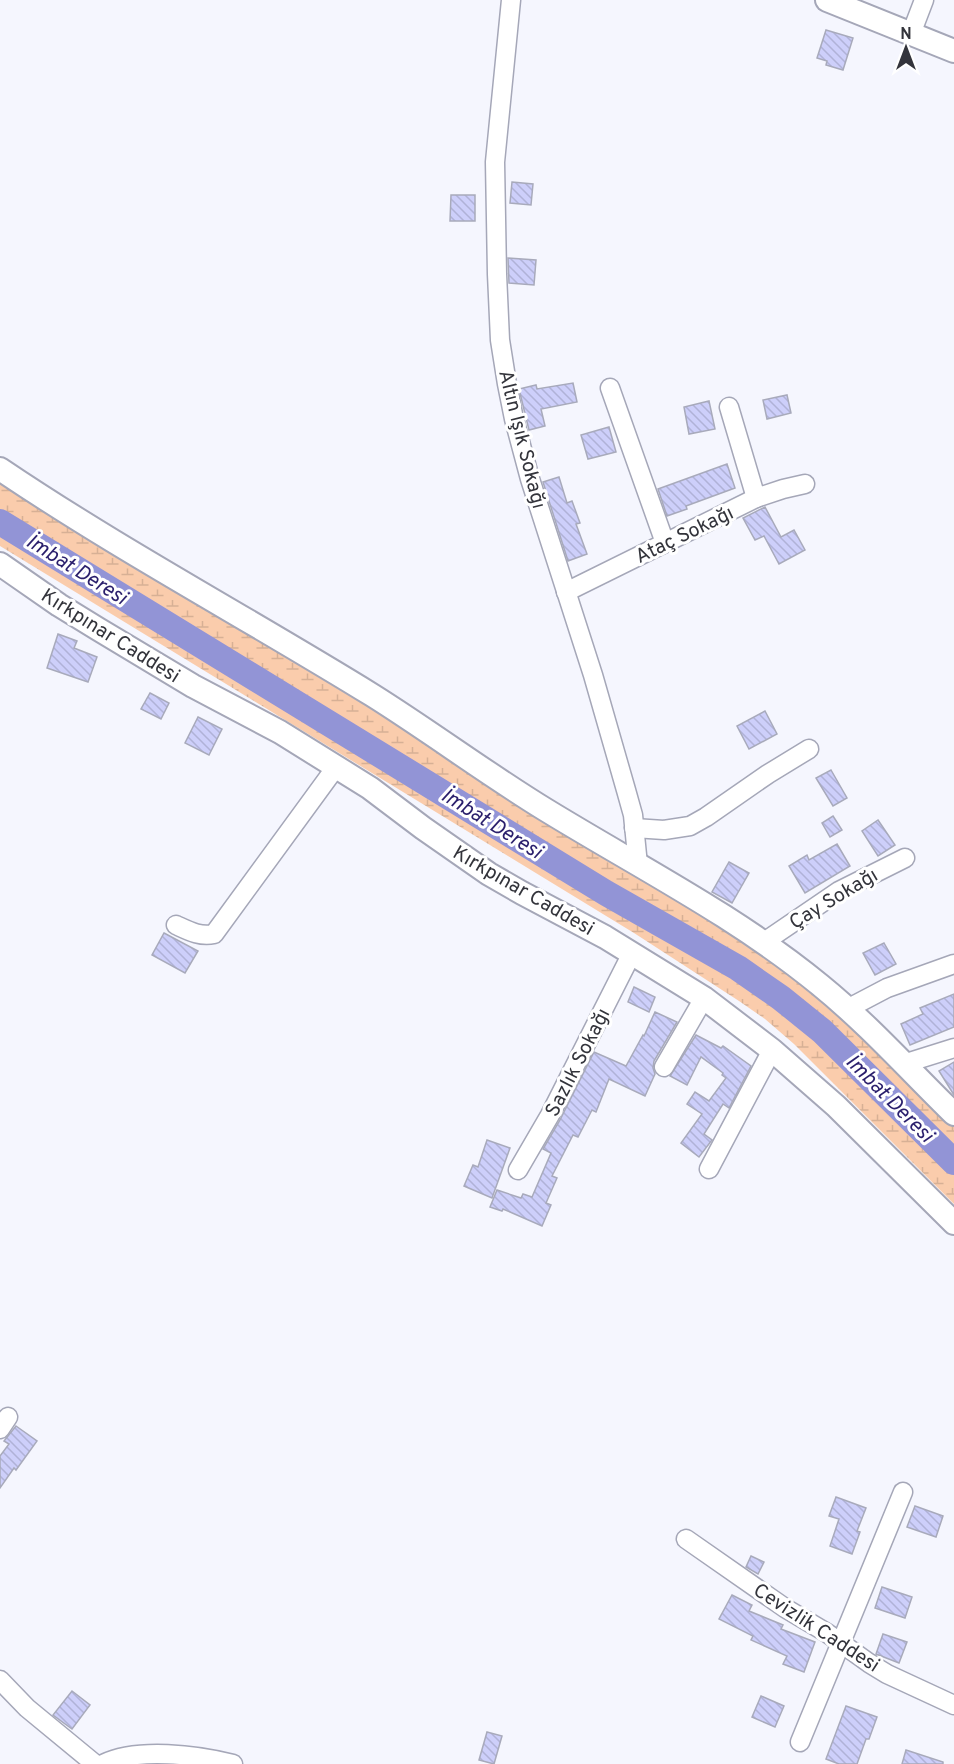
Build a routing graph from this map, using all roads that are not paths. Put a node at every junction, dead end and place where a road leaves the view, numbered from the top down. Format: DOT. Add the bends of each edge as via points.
graph roads {
  1 [pos="511,0"];
  2 [pos="827,0"];
  3 [pos="924,0"];
  4 [pos="911,34"];
  5 [pos="954,51"];
  6 [pos="610,388"];
  7 [pos="729,407"];
  8 [pos="0,469"];
  9 [pos="805,484"];
  10 [pos="756,498"];
  11 [pos="665,543"];
  12 [pos="0,564"];
  13 [pos="566,592"];
  14 [pos="809,749"];
  15 [pos="336,767"];
  16 [pos="634,828"];
  17 [pos="905,858"];
  18 [pos="638,866"];
  19 [pos="176,925"];
  20 [pos="764,942"];
  21 [pos="632,953"];
  22 [pos="954,964"];
  23 [pos="704,998"];
  24 [pos="848,1009"];
  25 [pos="954,1048"];
  26 [pos="772,1050"];
  27 [pos="903,1064"];
  28 [pos="664,1066"];
  29 [pos="954,1114"];
  30 [pos="709,1169"];
  31 [pos="518,1170"];
  32 [pos="954,1223"];
  33 [pos="903,1492"];
  34 [pos="686,1539"];
  35 [pos="841,1643"];
  36 [pos="0,1680"];
  37 [pos="954,1705"];
  38 [pos="800,1742"];
  39 [pos="95,1764"];
  40 [pos="103,1764"];
  41 [pos="233,1764"];
  1 -- 13 [label="street, Altın Işık Sokağı" via="495,162 500,340 514,419"];
  2 -- 4 [label="street"];
  3 -- 4 [label="street"];
  4 -- 5 [label="street"];
  6 -- 11 [label="street"];
  7 -- 10 [label="street"];
  8 -- 18 [label="street" via="374,696"];
  9 -- 10 [label="street, Ataç Sokağı"];
  10 -- 11 [label="street, Ataç Sokağı"];
  11 -- 13 [label="street, Ataç Sokağı"];
  12 -- 15 [label="street, Kırkpınar Caddesi" via="98,629"];
  13 -- 16 [label="street, Altın Işık Sokağı"];
  14 -- 16 [label="street" via="690,826 664,830"];
  15 -- 19 [label="street" via="214,934 196,934"];
  15 -- 21 [label="street, Kırkpınar Caddesi" via="489,874"];
  16 -- 18 [label="street, Altın Işık Sokağı"];
  17 -- 20 [label="street, Çay Sokağı" via="839,891"];
  18 -- 20 [label="street"];
  20 -- 24 [label="street"];
  21 -- 23 [label="street, Kırkpınar Caddesi"];
  21 -- 31 [label="street, Sazlık Sokağı"];
  22 -- 24 [label="street" via="887,988"];
  23 -- 26 [label="street, Kırkpınar Caddesi"];
  23 -- 28 [label="street"];
  24 -- 27 [label="street"];
  25 -- 27 [label="street"];
  26 -- 30 [label="street"];
  26 -- 32 [label="street, Kırkpınar Caddesi" via="836,1106"];
  27 -- 29 [label="street"];
  33 -- 35 [label="street"];
  34 -- 35 [label="street, Cevizlik Caddesi"];
  35 -- 37 [label="street, Cevizlik Caddesi" via="887,1674"];
  35 -- 38 [label="street"];
  36 -- 39 [label="street" via="27,1708"];
  40 -- 41 [label="street" via="159,1754"];
}
